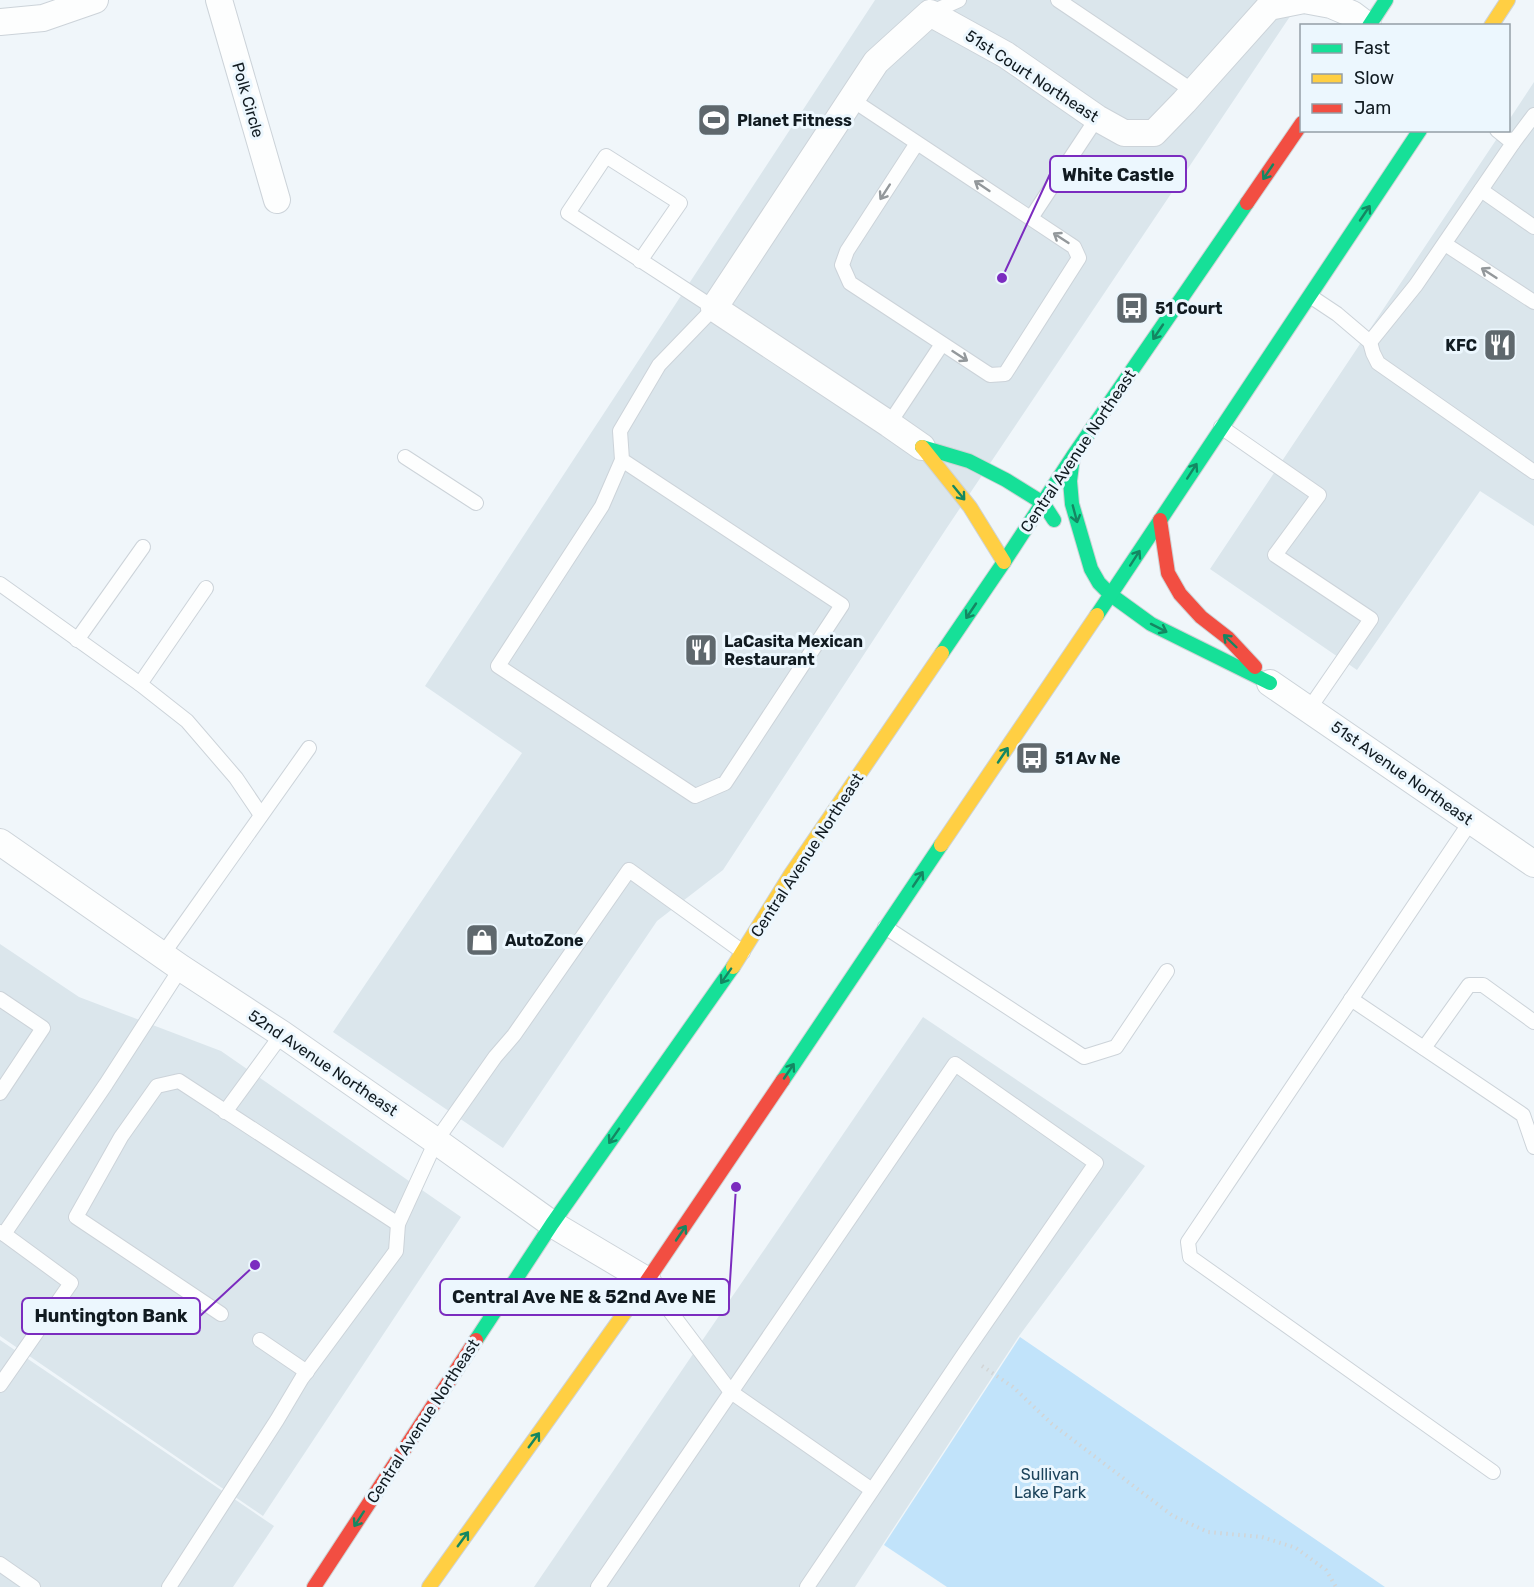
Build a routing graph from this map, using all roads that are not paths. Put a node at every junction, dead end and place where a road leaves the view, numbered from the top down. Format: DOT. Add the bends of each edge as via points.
graph roads {
  1 [pos="95,0"];
  2 [pos="219,0"];
  3 [pos="959,0"];
  4 [pos="1058,0"];
  5 [pos="1386,0"];
  6 [pos="1508,0"];
  7 [pos="930,13"];
  8 [pos="0,22"];
  9 [pos="1365,24"];
  10 [pos="1369,24"];
  11 [pos="1492,24"];
  12 [pos="1193,91"];
  13 [pos="851,99"];
  14 [pos="1534,115"];
  15 [pos="1097,118"];
  16 [pos="1300,126"];
  17 [pos="1419,132"];
  18 [pos="1499,132"];
  19 [pos="917,143"];
  20 [pos="1513,143"];
  21 [pos="1481,190"];
  22 [pos="277,200"];
  23 [pos="1031,218"];
  24 [pos="1534,226"];
  25 [pos="1445,244"];
  26 [pos="640,261"];
  27 [pos="1309,296"];
  28 [pos="1534,302"];
  29 [pos="714,308"];
  30 [pos="1370,342"];
  31 [pos="942,344"];
  32 [pos="889,424"];
  33 [pos="1221,427"];
  34 [pos="922,447"];
  35 [pos="1073,456"];
  36 [pos="405,457"];
  37 [pos="622,460"];
  38 [pos="1534,472"];
  39 [pos="476,503"];
  40 [pos="1043,503"];
  41 [pos="1160,520"];
  42 [pos="1061,530"];
  43 [pos="143,546"];
  44 [pos="1004,562"];
  45 [pos="0,584"];
  46 [pos="206,588"];
  47 [pos="1111,595"];
  48 [pos="1080,613"];
  49 [pos="77,640"];
  50 [pos="1068,659"];
  51 [pos="1270,683"];
  52 [pos="140,684"];
  53 [pos="1309,709"];
  54 [pos="309,748"];
  55 [pos="261,815"];
  56 [pos="1471,821"];
  57 [pos="0,842"];
  58 [pos="1534,864"];
  59 [pos="885,927"];
  60 [pos="743,952"];
  61 [pos="172,961"];
  62 [pos="1167,971"];
  63 [pos="0,999"];
  64 [pos="1351,999"];
  65 [pos="1534,1022"];
  66 [pos="282,1034"];
  67 [pos="1424,1048"];
  68 [pos="0,1093"];
  69 [pos="225,1112"];
  70 [pos="436,1141"];
  71 [pos="1534,1147"];
  72 [pos="398,1224"];
  73 [pos="552,1224"];
  74 [pos="2,1233"];
  75 [pos="648,1281"];
  76 [pos="221,1314"];
  77 [pos="260,1340"];
  78 [pos="306,1372"];
  79 [pos="0,1385"];
  80 [pos="731,1392"];
  81 [pos="1493,1472"];
  82 [pos="872,1490"];
  83 [pos="0,1564"];
  84 [pos="33,1587"];
  85 [pos="169,1587"];
  86 [pos="314,1587"];
  87 [pos="429,1587"];
  88 [pos="598,1587"];
  89 [pos="807,1587"];
  1 -- 8 [label="street" via="43,18"];
  2 -- 22 [label="street, Polk Circle"];
  3 -- 7 [label="lane"];
  4 -- 12 [label="lane"];
  5 -- 10 [label="main road"];
  6 -- 11 [label="main road"];
  7 -- 13 [label="street" via="876,62"];
  7 -- 15 [label="street, 51st Court Northeast" via="1006,55"];
  9 -- 12 [label="street, 51st Court Northeast" via="1331,4 1304,0 1269,7"];
  12 -- 15 [label="street, 51st Court Northeast" via="1154,133 1124,133"];
  13 -- 19 [label="lane"];
  13 -- 29 [label="street"];
  14 -- 20 [label="lane"];
  15 -- 23 [label="lane"];
  16 -- 35 [label="main road, Central Avenue Northeast, one-way"];
  27 -- 17 [label="main road, one-way"];
  18 -- 20 [label="lane"];
  23 -- 19 [label="lane, one-way"];
  19 -- 31 [label="lane, one-way" via="847,250 842,265 850,283"];
  20 -- 21 [label="lane"];
  21 -- 24 [label="lane"];
  21 -- 25 [label="lane"];
  31 -- 23 [label="lane, one-way" via="990,375 1005,374 1079,258 1074,247"];
  28 -- 25 [label="lane, one-way"];
  25 -- 30 [label="lane"];
  26 -- 26 [label="lane" via="568,213 606,156 680,203"];
  26 -- 29 [label="lane"];
  27 -- 30 [label="lane"];
  27 -- 33 [label="main road"];
  29 -- 32 [label="street"];
  29 -- 37 [label="lane" via="659,365 620,430"];
  30 -- 38 [label="lane" via="1378,363"];
  31 -- 32 [label="lane"];
  32 -- 34 [label="street"];
  41 -- 33 [label="main road, one-way"];
  33 -- 53 [label="lane" via="1319,495 1275,555 1371,619"];
  34 -- 40 [label="main road" via="969,461"];
  34 -- 44 [label="main road, one-way" via="970,507"];
  35 -- 40 [label="main road, Central Avenue Northeast"];
  35 -- 47 [label="main road, one-way" via="1072,504 1091,569"];
  36 -- 39 [label="lane"];
  37 -- 37 [label="lane" via="602,506 498,666 695,796 724,783 842,605"];
  40 -- 42 [label="main road"];
  40 -- 44 [label="main road, Central Avenue Northeast"];
  47 -- 41 [label="main road, one-way"];
  51 -- 41 [label="main road, one-way" via="1180,594 1168,573"];
  43 -- 49 [label="lane"];
  44 -- 60 [label="main road, Central Avenue Northeast, one-way" via="791,874"];
  45 -- 49 [label="lane"];
  46 -- 52 [label="lane"];
  47 -- 50 [label="main road"];
  47 -- 51 [label="main road, one-way" via="1151,624"];
  48 -- 50 [label="main road"];
  49 -- 52 [label="lane"];
  59 -- 50 [label="main road, one-way"];
  51 -- 53 [label="street, 51st Avenue Northeast"];
  52 -- 55 [label="lane" via="187,721 236,778"];
  53 -- 56 [label="street, 51st Avenue Northeast"];
  54 -- 55 [label="lane"];
  55 -- 61 [label="lane"];
  56 -- 58 [label="street, 51st Avenue Northeast"];
  56 -- 64 [label="lane"];
  57 -- 61 [label="street, 52nd Avenue Northeast"];
  59 -- 62 [label="lane" via="1084,1057 1116,1047"];
  75 -- 59 [label="main road, one-way"];
  60 -- 70 [label="lane" via="629,870"];
  60 -- 73 [label="main road, Central Avenue Northeast, one-way"];
  61 -- 66 [label="street, 52nd Avenue Northeast"];
  61 -- 74 [label="lane" via="106,1084"];
  63 -- 68 [label="lane" via="43,1028"];
  64 -- 67 [label="lane"];
  64 -- 81 [label="lane" via="1188,1242 1190,1257"];
  65 -- 67 [label="lane" via="1482,985 1469,985"];
  66 -- 69 [label="lane"];
  66 -- 70 [label="street, 52nd Avenue Northeast"];
  67 -- 71 [label="lane" via="1523,1115"];
  69 -- 72 [label="lane"];
  69 -- 76 [label="lane" via="179,1081 157,1086 121,1137 76,1217"];
  70 -- 72 [label="lane"];
  70 -- 73 [label="street, 52nd Avenue Northeast"];
  72 -- 78 [label="lane" via="396,1251"];
  73 -- 75 [label="street, 52nd Avenue Northeast"];
  73 -- 86 [label="main road, Central Avenue Northeast, one-way"];
  74 -- 79 [label="lane" via="71,1283"];
  75 -- 80 [label="lane"];
  87 -- 75 [label="main road, one-way"];
  77 -- 78 [label="lane"];
  78 -- 85 [label="lane"];
  80 -- 82 [label="lane"];
  80 -- 82 [label="lane" via="955,1064 1096,1163"];
  80 -- 88 [label="lane"];
  82 -- 89 [label="lane"];
  83 -- 84 [label="lane"];
}
